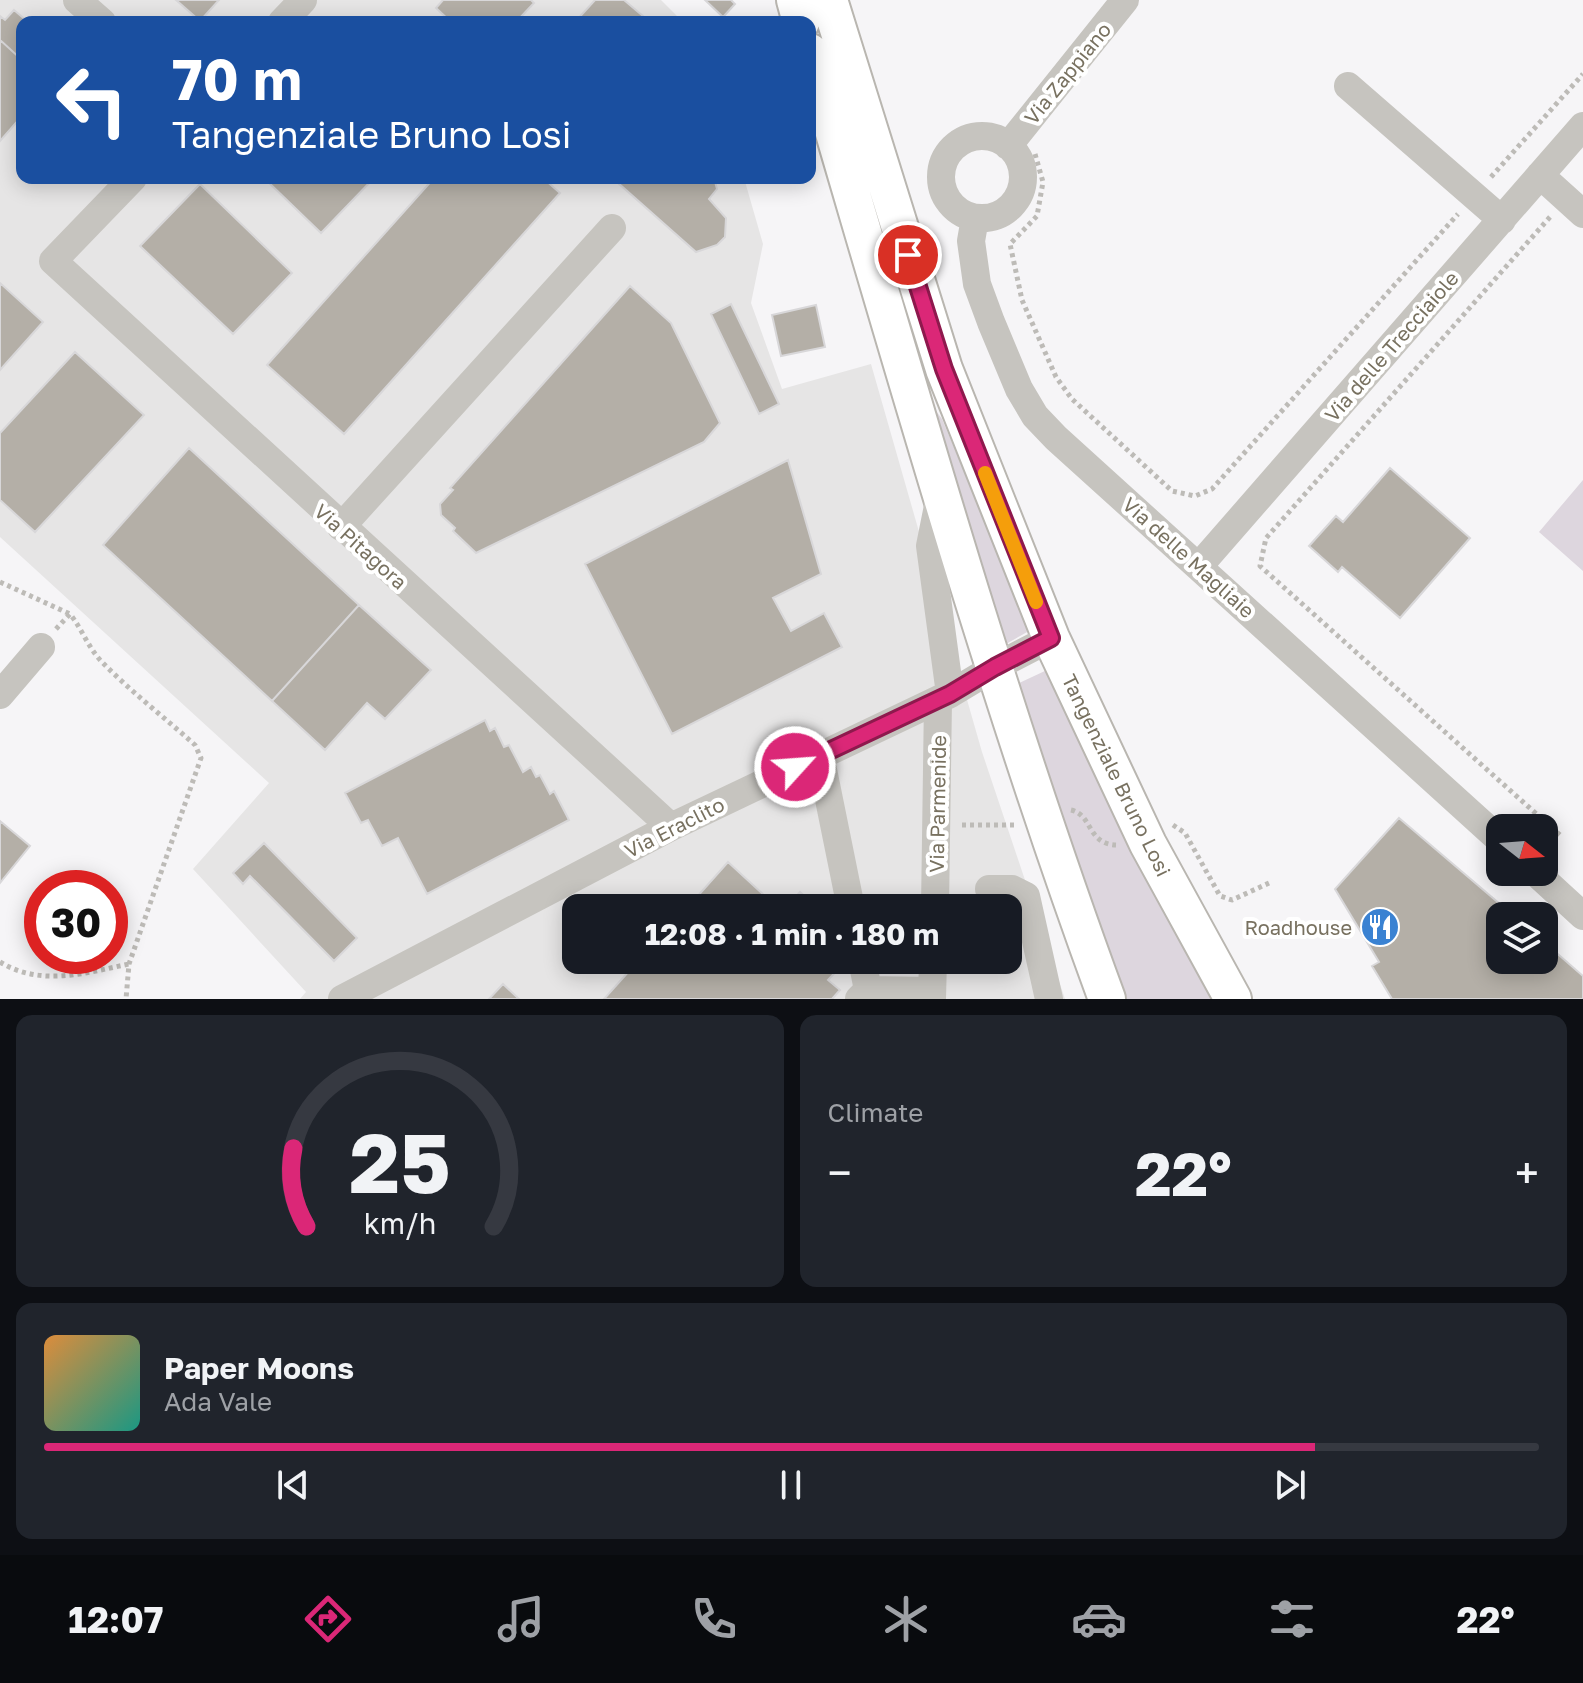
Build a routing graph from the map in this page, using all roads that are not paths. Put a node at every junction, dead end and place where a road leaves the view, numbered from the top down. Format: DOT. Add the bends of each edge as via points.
graph roads {
  1 [pos="77,0"];
  2 [pos="303,0"];
  3 [pos="829,0"];
  4 [pos="1125,0"];
  5 [pos="95,16"];
  6 [pos="288,16"];
  7 [pos="816,72"];
  8 [pos="1348,86"];
  9 [pos="1583,126"];
  10 [pos="1021,148"];
  11 [pos="1540,175"];
  12 [pos="127,184"];
  13 [pos="1575,207"];
  14 [pos="975,218"];
  15 [pos="1502,220"];
  16 [pos="612,228"];
  17 [pos="942,491"];
  18 [pos="341,527"];
  19 [pos="1199,566"];
  20 [pos="1051,638"];
  21 [pos="41,647"];
  22 [pos="995,667"];
  23 [pos="0,695"];
  24 [pos="944,697"];
  25 [pos="820,755"];
  26 [pos="671,827"];
  27 [pos="1486,827"];
  28 [pos="1550,886"];
  29 [pos="989,889"];
  30 [pos="848,894"];
  31 [pos="936,894"];
  32 [pos="1583,916"];
  33 [pos="863,974"];
  34 [pos="933,974"];
  35 [pos="864,994"];
  36 [pos="932,995"];
  37 [pos="342,999"];
  38 [pos="1049,999"];
  39 [pos="1107,999"];
  40 [pos="1233,999"];
  1 -- 5 [label="street"];
  2 -- 6 [label="street"];
  3 -- 20 [label="main road, Tangenziale Bruno Losi" via="944,369"];
  4 -- 10 [label="street, Via Zappiano"];
  7 -- 17 [label="main road"];
  8 -- 15 [label="street"];
  9 -- 11 [label="street, Via delle Trecciaiole"];
  10 -- 14 [label="street" via="1017,156 1022,181 1012,205 988,218"];
  10 -- 14 [label="street" via="973,137 944,161 946,197"];
  11 -- 13 [label="street"];
  11 -- 15 [label="street, Via delle Trecciaiole"];
  12 -- 18 [label="street, Via Pitagora" via="53,261"];
  14 -- 19 [label="street, Via delle Magliaie" via="971,241 977,284 1035,416"];
  15 -- 19 [label="street, Via delle Trecciaiole"];
  16 -- 18 [label="street"];
  17 -- 22 [label="main road"];
  17 -- 24 [label="street, Via Parmenide" via="930,546"];
  18 -- 26 [label="street, Via Pitagora"];
  19 -- 27 [label="street, Via delle Magliaie"];
  20 -- 22 [label="street, Via Eraclito"];
  20 -- 40 [label="main road, Tangenziale Bruno Losi" via="1148,844"];
  21 -- 23 [label="street"];
  22 -- 24 [label="street, Via Eraclito"];
  22 -- 39 [label="main road"];
  24 -- 25 [label="street, Via Eraclito"];
  24 -- 31 [label="street, Via Parmenide"];
  25 -- 26 [label="street, Via Eraclito"];
  25 -- 30 [label="street"];
  26 -- 37 [label="street, Via Eraclito"];
  28 -- 32 [label="street"];
  29 -- 38 [label="street" via="1012,889 1026,896"];
  33 -- 35 [label="street"];
  34 -- 36 [label="street"];
  35 -- 36 [label="street"];
}
